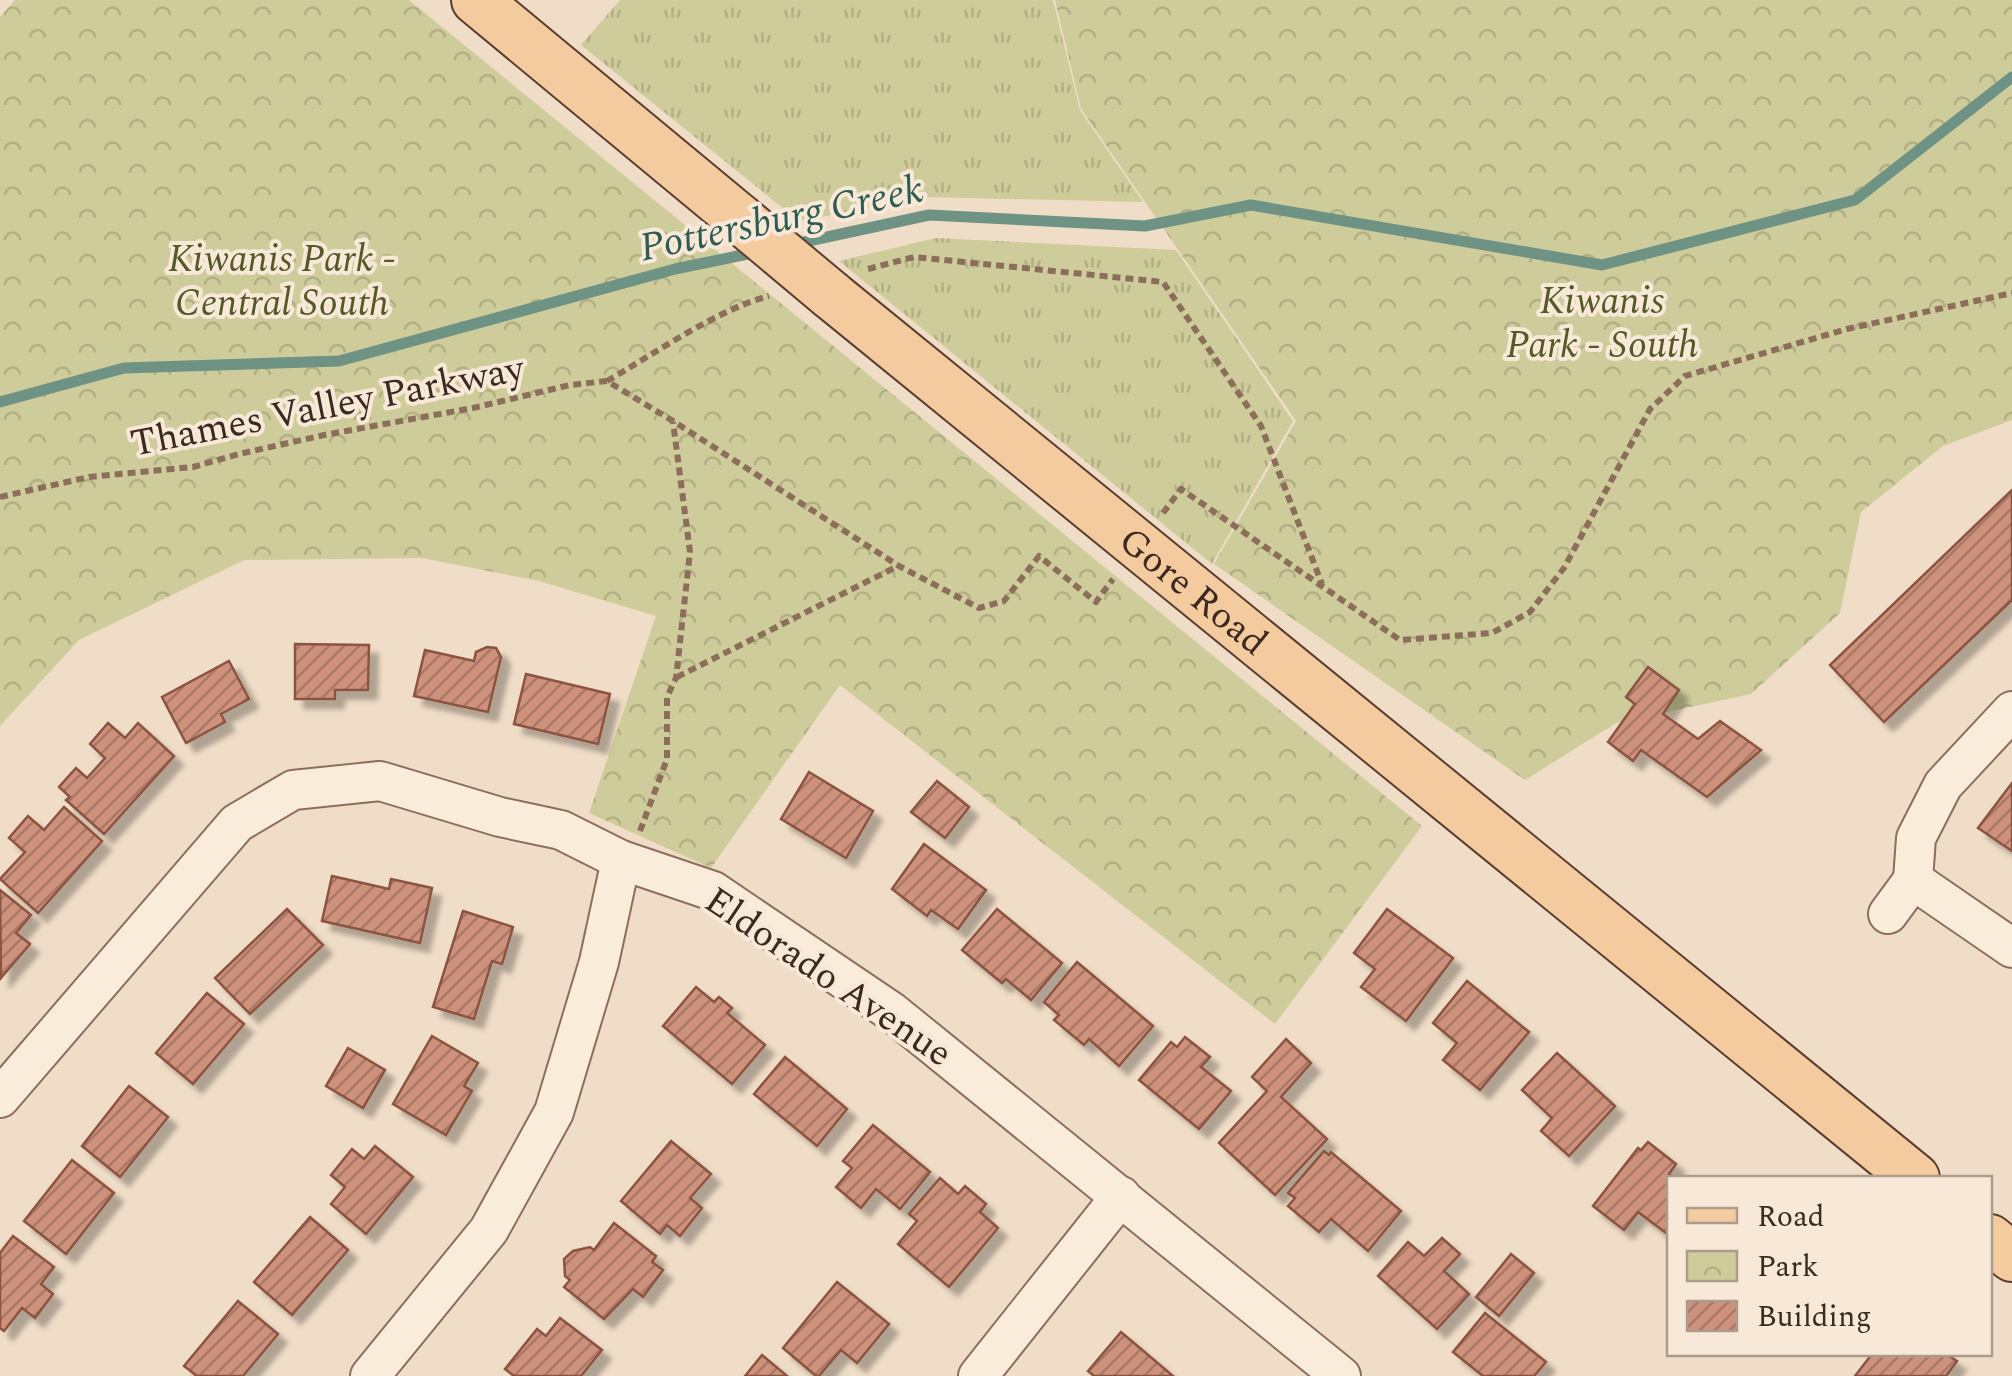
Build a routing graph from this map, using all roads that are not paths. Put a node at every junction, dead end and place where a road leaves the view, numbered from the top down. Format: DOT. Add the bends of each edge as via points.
graph roads {
  1 [pos="476,0"];
  2 [pos="2012,711"];
  3 [pos="622,860"];
  4 [pos="1913,880"];
  5 [pos="1888,914"];
  6 [pos="2012,948"];
  7 [pos="0,1098"];
  8 [pos="1913,1176"];
  9 [pos="1120,1196"];
  10 [pos="1992,1241"];
  11 [pos="2012,1257"];
  12 [pos="370,1376"];
  13 [pos="978,1376"];
  14 [pos="1341,1376"];
  1 -- 8 [label="main road, Gore Road, bridge" via="738,218 846,283"];
  2 -- 4 [label="street" via="1943,785 1916,838"];
  3 -- 7 [label="street, Eldorado Avenue" via="561,830 380,781 293,790 237,822"];
  3 -- 9 [label="street, Eldorado Avenue" via="713,890 746,912 892,1012"];
  3 -- 12 [label="street" via="554,1112 489,1230"];
  4 -- 5 [label="street"];
  4 -- 6 [label="street"];
  9 -- 13 [label="street"];
  9 -- 14 [label="street, Eldorado Avenue"];
  10 -- 11 [label="main road"];
}
